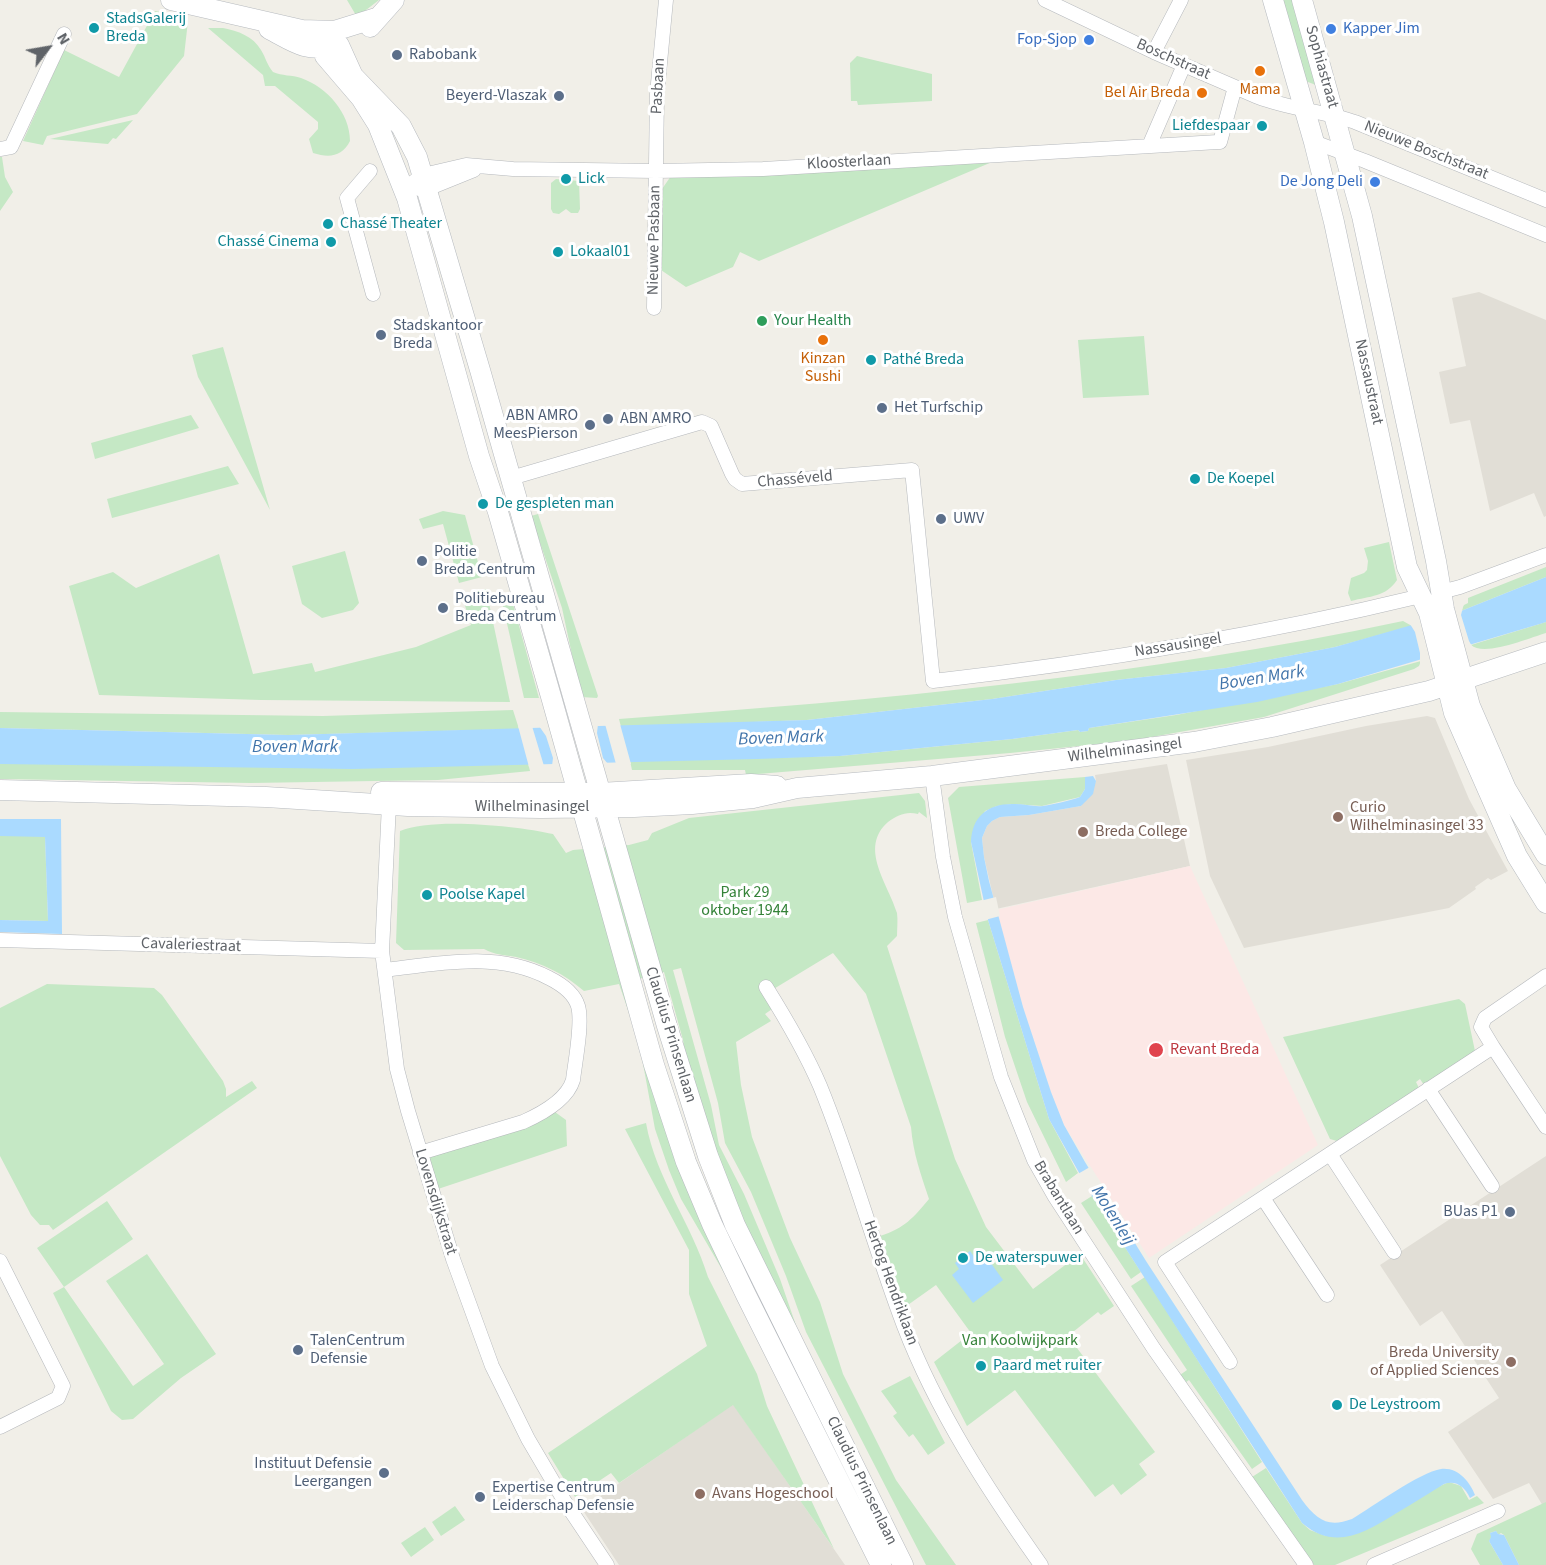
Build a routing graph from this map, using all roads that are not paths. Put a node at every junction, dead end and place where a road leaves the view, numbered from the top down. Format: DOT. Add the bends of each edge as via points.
graph roads {
  1 [pos="394,0"];
  2 [pos="666,0"];
  3 [pos="1045,0"];
  4 [pos="1181,0"];
  5 [pos="1273,0"];
  6 [pos="1302,0"];
  7 [pos="179,1"];
  8 [pos="64,34"];
  9 [pos="329,42"];
  10 [pos="1154,52"];
  11 [pos="1184,65"];
  12 [pos="1236,87"];
  13 [pos="1335,115"];
  14 [pos="1309,125"];
  15 [pos="1343,144"];
  16 [pos="1149,146"];
  17 [pos="0,149"];
  18 [pos="370,171"];
  19 [pos="656,171"];
  20 [pos="425,182"];
  21 [pos="404,189"];
  22 [pos="1546,200"];
  23 [pos="1546,235"];
  24 [pos="373,294"];
  25 [pos="654,308"];
  26 [pos="511,478"];
  27 [pos="488,483"];
  28 [pos="1546,555"];
  29 [pos="1434,603"];
  30 [pos="1546,652"];
  31 [pos="933,681"];
  32 [pos="1455,683"];
  33 [pos="932,776"];
  34 [pos="0,790"];
  35 [pos="266,797"];
  36 [pos="580,800"];
  37 [pos="603,800"];
  38 [pos="389,804"];
  39 [pos="1546,855"];
  40 [pos="1546,903"];
  41 [pos="0,940"];
  42 [pos="382,951"];
  43 [pos="386,970"];
  44 [pos="1546,976"];
  45 [pos="766,987"];
  46 [pos="1493,1047"];
  47 [pos="1428,1089"];
  48 [pos="1546,1127"];
  49 [pos="420,1153"];
  50 [pos="1330,1154"];
  51 [pos="1492,1186"];
  52 [pos="1263,1198"];
  53 [pos="1394,1252"];
  54 [pos="0,1261"];
  55 [pos="1327,1295"];
  56 [pos="1230,1362"];
  57 [pos="0,1426"];
  58 [pos="1498,1511"];
  59 [pos="1381,1564"];
  60 [pos="607,1565"];
  61 [pos="881,1565"];
  62 [pos="903,1565"];
  63 [pos="1041,1565"];
  64 [pos="1306,1565"];
  1 -- 9 [label="main road" via="358,37"];
  2 -- 19 [label="street, Pasbaan" via="657,94"];
  3 -- 10 [label="street, Boschstraat"];
  4 -- 10 [label="street"];
  5 -- 14 [label="main road, Sophiastraat"];
  6 -- 13 [label="main road, Sophiastraat"];
  7 -- 9 [label="main road" via="248,18 301,47"];
  8 -- 17 [label="street" via="11,147"];
  9 -- 20 [label="main road, Claudius Prinsenlaan" via="353,76 404,131"];
  9 -- 21 [label="main road, Claudius Prinsenlaan" via="329,64 361,98 378,125"];
  10 -- 11 [label="street, Boschstraat"];
  11 -- 12 [label="street, Boschstraat"];
  11 -- 16 [label="street"];
  12 -- 14 [label="street, Boschstraat"];
  12 -- 16 [label="street, Kloosterlaan" via="1219,142"];
  13 -- 14 [label="street, Nieuwe Boschstraat"];
  13 -- 15 [label="main road, Sophiastraat"];
  13 -- 22 [label="street, Nieuwe Boschstraat"];
  14 -- 15 [label="street, Nieuwe Boschstraat"];
  14 -- 29 [label="main road, Nassaustraat" via="1334,222 1407,567"];
  15 -- 23 [label="street, Nieuwe Boschstraat"];
  15 -- 29 [label="main road, Nassaustraat" via="1436,561"];
  16 -- 19 [label="street, Kloosterlaan" via="764,169"];
  18 -- 24 [label="street" via="347,198"];
  19 -- 20 [label="street, Kloosterlaan" via="479,168"];
  19 -- 25 [label="street, Nieuwe Pasbaan"];
  20 -- 21 [label="street, Kloosterlaan"];
  20 -- 26 [label="main road, Claudius Prinsenlaan"];
  21 -- 27 [label="main road, Claudius Prinsenlaan"];
  26 -- 27 [label="main road"];
  26 -- 31 [label="street, Chasséveld" via="702,422 711,426 732,474 742,484 912,470"];
  26 -- 37 [label="main road, Claudius Prinsenlaan"];
  27 -- 36 [label="main road, Claudius Prinsenlaan"];
  28 -- 29 [label="street, Nassausingel" via="1460,587"];
  29 -- 31 [label="street, Nassausingel" via="1060,665"];
  29 -- 32 [label="main road, Nassaustraat"];
  30 -- 32 [label="main road, Wilhelminasingel"];
  32 -- 33 [label="main road, Wilhelminasingel" via="1272,728 1205,740"];
  32 -- 39 [label="main road" via="1506,789"];
  32 -- 40 [label="main road" via="1454,713 1517,856"];
  33 -- 37 [label="main road, Wilhelminasingel" via="797,788 751,784"];
  33 -- 64 [label="street, Brabantlaan" via="955,917 1001,1077 1034,1160 1154,1349"];
  34 -- 35 [label="main road, Wilhelminasingel"];
  35 -- 36 [label="main road, Wilhelminasingel" via="307,792"];
  35 -- 38 [label="main road, Wilhelminasingel"];
  36 -- 37 [label="main road, Wilhelminasingel"];
  36 -- 38 [label="main road, Wilhelminasingel"];
  36 -- 61 [label="main road, Claudius Prinsenlaan" via="654,1065 686,1162 746,1295"];
  37 -- 62 [label="main road, Claudius Prinsenlaan" via="670,1037 735,1225"];
  38 -- 42 [label="street, Lovensdijkstraat"];
  41 -- 42 [label="street, Cavaleriestraat"];
  42 -- 43 [label="street, Lovensdijkstraat"];
  43 -- 49 [label="street, Lovensdijkstraat" via="397,1069"];
  43 -- 49 [label="street" via="453,961 509,964 554,980 569,992 578,1007 573,1080 565,1095 523,1122"];
  44 -- 46 [label="street" via="1485,1018 1481,1027"];
  45 -- 63 [label="street, Hertog Hendriklaan" via="797,1037 819,1085 904,1326 928,1382 977,1469"];
  46 -- 47 [label="street"];
  46 -- 48 [label="street"];
  47 -- 50 [label="street"];
  47 -- 51 [label="street"];
  49 -- 60 [label="street, Lovensdijkstraat" via="464,1290 501,1384 551,1478"];
  50 -- 52 [label="street"];
  50 -- 53 [label="street"];
  52 -- 55 [label="street"];
  52 -- 56 [label="street" via="1165,1262"];
  54 -- 57 [label="street" via="63,1386 58,1398"];
  58 -- 59 [label="street"];
}
